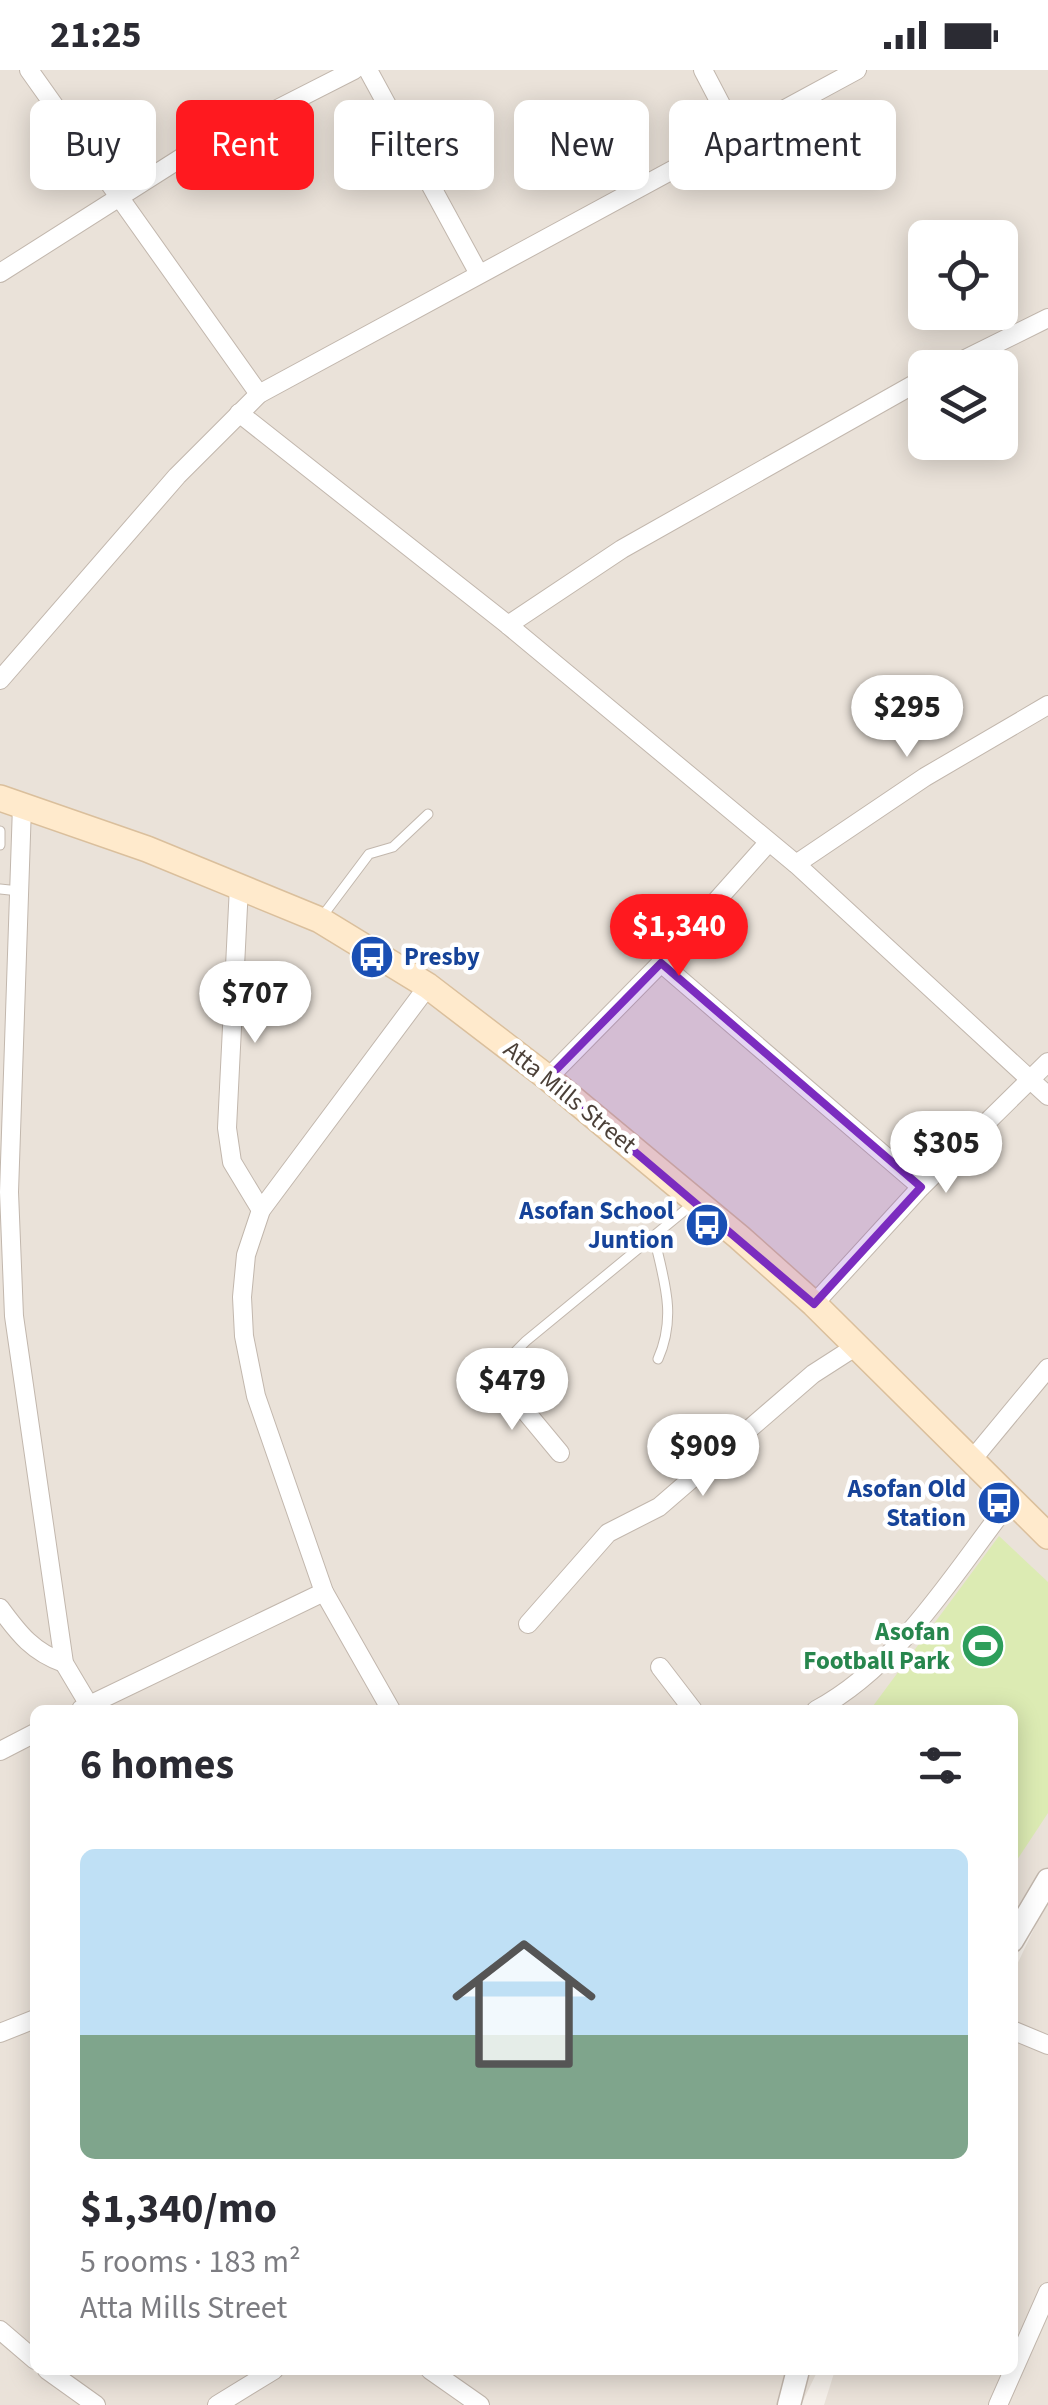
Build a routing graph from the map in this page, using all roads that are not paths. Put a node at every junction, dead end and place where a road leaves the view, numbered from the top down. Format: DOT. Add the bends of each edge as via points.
graph roads {
  1 [pos="29,70"];
  2 [pos="354,70"];
  3 [pos="368,70"];
  4 [pos="704,70"];
  5 [pos="857,70"];
  6 [pos="719,100"];
  7 [pos="804,100"];
  8 [pos="669,173"];
  9 [pos="120,196"];
  10 [pos="0,273"];
  11 [pos="479,274"];
  12 [pos="1046,324"];
  13 [pos="988,350"];
  14 [pos="908,388"];
  15 [pos="258,394"];
  16 [pos="239,413"];
  17 [pos="508,625"];
  18 [pos="0,680"];
  19 [pos="1048,705"];
  20 [pos="11,802"];
  21 [pos="428,814"];
  22 [pos="0,831"];
  23 [pos="768,842"];
  24 [pos="0,845"];
  25 [pos="796,864"];
  26 [pos="239,886"];
  27 [pos="10,890"];
  28 [pos="320,920"];
  29 [pos="661,963"];
  30 [pos="428,986"];
  31 [pos="1048,1062"];
  32 [pos="548,1078"];
  33 [pos="1030,1082"];
  34 [pos="1048,1096"];
  35 [pos="921,1187"];
  36 [pos="697,1200"];
  37 [pos="261,1210"];
  38 [pos="654,1237"];
  39 [pos="814,1304"];
  40 [pos="856,1347"];
  41 [pos="658,1359"];
  42 [pos="1048,1368"];
  43 [pos="501,1382"];
  44 [pos="560,1453"];
  45 [pos="972,1461"];
  46 [pos="1011,1500"];
  47 [pos="1048,1536"];
  48 [pos="324,1592"];
  49 [pos="0,1608"];
  50 [pos="528,1624"];
  51 [pos="64,1663"];
  52 [pos="660,1667"];
  53 [pos="83,1705"];
  54 [pos="88,1705"];
  55 [pos="388,1705"];
  56 [pos="689,1705"];
  57 [pos="824,1705"];
  58 [pos="30,1736"];
  59 [pos="0,1751"];
  60 [pos="1048,1880"];
  61 [pos="1018,1932"];
  62 [pos="30,2021"];
  63 [pos="1018,2032"];
  64 [pos="0,2033"];
  65 [pos="1048,2045"];
  66 [pos="1048,2292"];
  67 [pos="0,2330"];
  68 [pos="30,2356"];
  69 [pos="1018,2360"];
  70 [pos="55,2375"];
  71 [pos="266,2375"];
  72 [pos="437,2375"];
  73 [pos="797,2375"];
  74 [pos="1011,2375"];
  75 [pos="96,2405"];
  76 [pos="217,2405"];
  77 [pos="480,2405"];
  78 [pos="789,2405"];
  79 [pos="998,2405"];
  1 -- 9 [label="street"];
  2 -- 9 [label="street"];
  3 -- 11 [label="street"];
  4 -- 6 [label="street"];
  5 -- 7 [label="street"];
  8 -- 11 [label="street"];
  9 -- 10 [label="street"];
  9 -- 15 [label="street"];
  11 -- 15 [label="street"];
  12 -- 13 [label="street"];
  14 -- 17 [label="street" via="638,540"];
  15 -- 16 [label="street"];
  16 -- 17 [label="street"];
  16 -- 18 [label="street"];
  17 -- 23 [label="street"];
  19 -- 25 [label="street"];
  20 -- 26 [label="main road, Atta Mills Street"];
  20 -- 27 [label="street"];
  21 -- 28 [label="lane" via="393,847 369,854"];
  22 -- 24 [label="lane"];
  23 -- 25 [label="street"];
  23 -- 29 [label="street"];
  25 -- 33 [label="street"];
  26 -- 28 [label="main road, Atta Mills Street"];
  26 -- 37 [label="street" via="227,1128 232,1162"];
  27 -- 51 [label="street" via="14,1316"];
  28 -- 30 [label="main road, Atta Mills Street"];
  29 -- 32 [label="street"];
  29 -- 35 [label="street"];
  30 -- 32 [label="main road, Atta Mills Street"];
  30 -- 37 [label="street"];
  31 -- 33 [label="street"];
  32 -- 36 [label="main road, Atta Mills Street"];
  33 -- 34 [label="street"];
  33 -- 35 [label="street"];
  35 -- 39 [label="street"];
  36 -- 38 [label="lane"];
  36 -- 39 [label="main road, Atta Mills Street"];
  37 -- 48 [label="street" via="246,1255 244,1336 256,1396"];
  38 -- 41 [label="lane" via="671,1311"];
  38 -- 43 [label="lane" via="526,1342 504,1363"];
  39 -- 40 [label="main road, Atta Mills Street"];
  40 -- 45 [label="main road, Atta Mills Street"];
  40 -- 50 [label="street" via="813,1374 659,1507 608,1533"];
  42 -- 45 [label="street"];
  43 -- 44 [label="street"];
  45 -- 46 [label="main road, Atta Mills Street"];
  46 -- 47 [label="main road, Atta Mills Street"];
  46 -- 57 [label="street" via="894,1649 860,1684"];
  48 -- 54 [label="street"];
  48 -- 55 [label="street"];
  49 -- 51 [label="street" via="24,1641"];
  51 -- 53 [label="street"];
  52 -- 56 [label="street"];
  58 -- 59 [label="street"];
  60 -- 61 [label="street"];
  62 -- 64 [label="street"];
  63 -- 65 [label="street"];
  66 -- 69 [label="street"];
  67 -- 68 [label="street"];
  70 -- 75 [label="street"];
  71 -- 76 [label="street"];
  72 -- 77 [label="street"];
  73 -- 78 [label="street"];
  74 -- 79 [label="street"];
}
